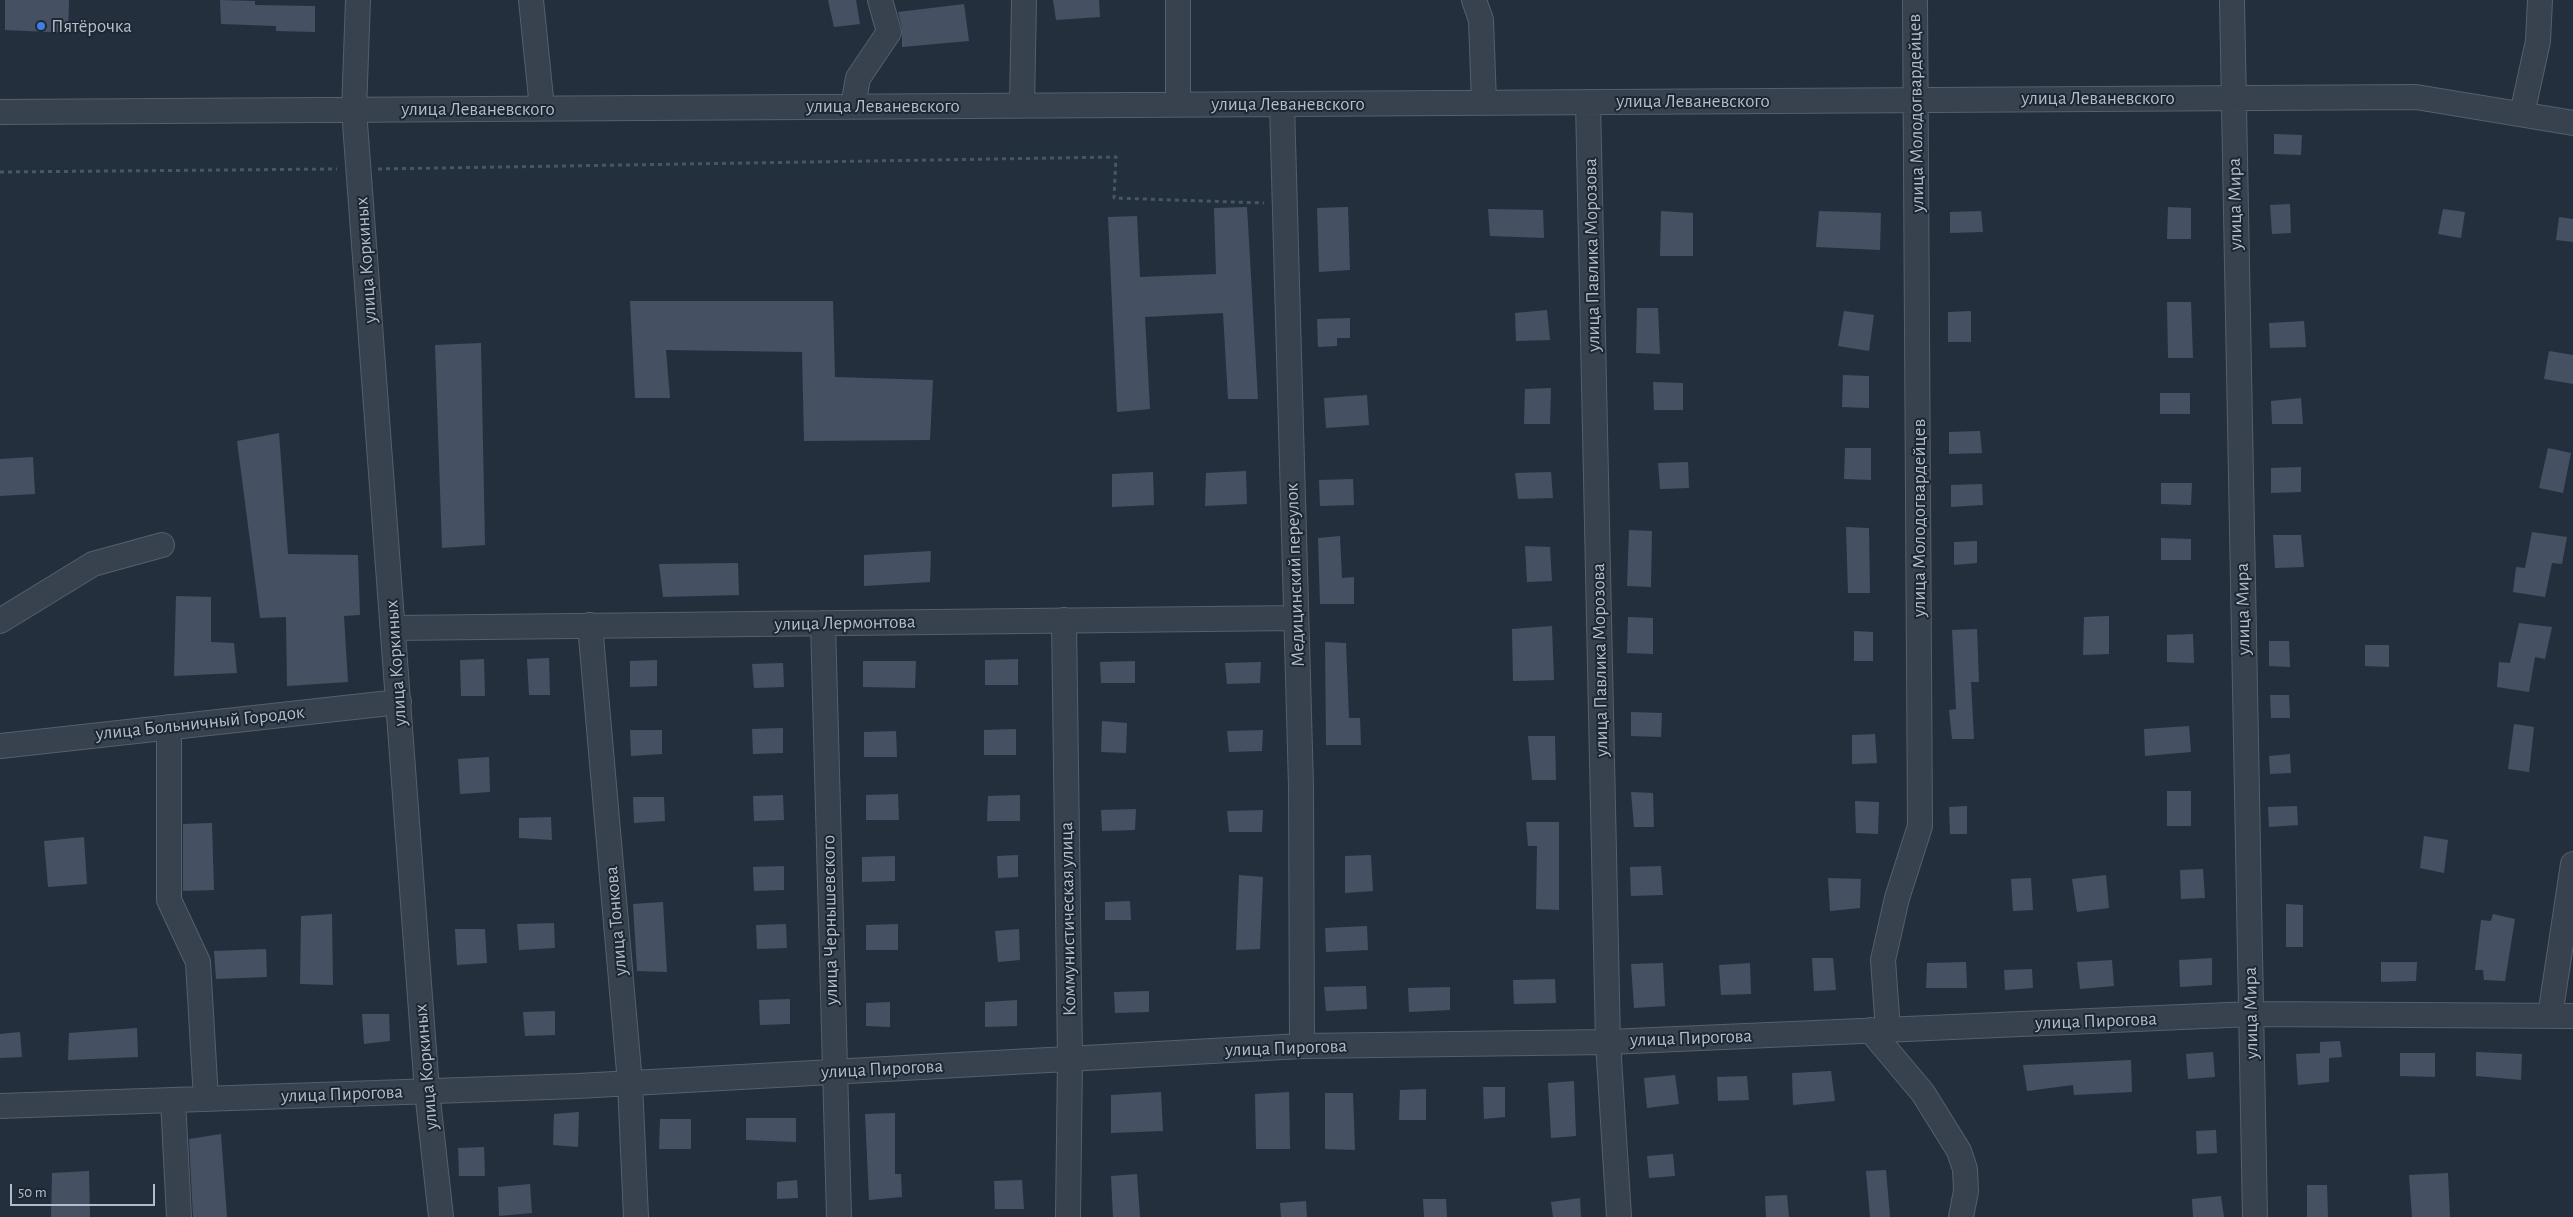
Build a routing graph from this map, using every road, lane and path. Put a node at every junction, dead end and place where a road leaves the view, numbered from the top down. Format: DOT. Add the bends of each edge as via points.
graph roads {
  1 [pos="358,0"];
  2 [pos="531,0"];
  3 [pos="880,0"];
  4 [pos="1024,0"];
  5 [pos="1178,0"];
  6 [pos="1474,0"];
  7 [pos="1915,0"];
  8 [pos="2232,0"];
  9 [pos="2540,0"];
  10 [pos="2232,97"];
  11 [pos="1916,100"];
  12 [pos="1484,102"];
  13 [pos="1588,102"];
  14 [pos="1178,104"];
  15 [pos="1282,104"];
  16 [pos="1022,105"];
  17 [pos="853,106"];
  18 [pos="542,108"];
  19 [pos="354,110"];
  20 [pos="0,112"];
  21 [pos="2522,114"];
  22 [pos="2573,122"];
  23 [pos="359,169"];
  24 [pos="0,172"];
  25 [pos="1285,204"];
  26 [pos="162,545"];
  27 [pos="1296,618"];
  28 [pos="1064,620"];
  29 [pos="0,621"];
  30 [pos="823,623"];
  31 [pos="590,625"];
  32 [pos="394,628"];
  33 [pos="399,702"];
  34 [pos="169,727"];
  35 [pos="0,746"];
  36 [pos="2573,864"];
  37 [pos="2251,1014"];
  38 [pos="2562,1016"];
  39 [pos="1879,1030"];
  40 [pos="1608,1042"];
  41 [pos="1302,1046"];
  42 [pos="1070,1059"];
  43 [pos="834,1072"];
  44 [pos="630,1083"];
  45 [pos="427,1091"];
  46 [pos="206,1099"];
  47 [pos="173,1100"];
  48 [pos="0,1106"];
  49 [pos="179,1217"];
  50 [pos="441,1217"];
  51 [pos="636,1217"];
  52 [pos="839,1217"];
  53 [pos="1068,1217"];
  54 [pos="1619,1217"];
  55 [pos="1961,1217"];
  56 [pos="2256,1217"];
  1 -- 19 [label="street, улица Коркиных"];
  2 -- 18 [label="street"];
  3 -- 17 [label="street" via="889,32 858,78"];
  4 -- 16 [label="street"];
  5 -- 14 [label="street"];
  6 -- 12 [label="street" via="1481,20"];
  7 -- 11 [label="street, улица Молодогвардейцев"];
  8 -- 10 [label="street, улица Мира"];
  9 -- 21 [label="street" via="2538,42"];
  10 -- 11 [label="street, улица Леваневского"];
  10 -- 21 [label="street, улица Леваневского" via="2416,97"];
  10 -- 37 [label="street, улица Мира"];
  11 -- 13 [label="street, улица Леваневского"];
  11 -- 39 [label="street, улица Молодогвардейцев" via="1920,826 1897,898 1883,960"];
  12 -- 13 [label="street, улица Леваневского"];
  12 -- 15 [label="street, улица Леваневского"];
  13 -- 40 [label="street, улица Павлика Морозова"];
  14 -- 15 [label="street, улица Леваневского"];
  14 -- 16 [label="street, улица Леваневского"];
  15 -- 25 [label="street, Медицинский переулок"];
  16 -- 17 [label="street, улица Леваневского"];
  17 -- 18 [label="street, улица Леваневского"];
  18 -- 19 [label="street, улица Леваневского"];
  19 -- 20 [label="street, улица Леваневского"];
  19 -- 23 [label="street, улица Коркиных"];
  21 -- 22 [label="street, улица Леваневского"];
  23 -- 24 [label="path"];
  23 -- 25 [label="path" via="1116,156 1114,198"];
  23 -- 32 [label="street, улица Коркиных"];
  25 -- 27 [label="street, Медицинский переулок"];
  26 -- 29 [label="street" via="93,564"];
  27 -- 28 [label="street, улица Лермонтова"];
  27 -- 41 [label="street, Медицинский переулок" via="1301,786"];
  28 -- 30 [label="street, улица Лермонтова"];
  28 -- 42 [label="street, Коммунистическая улица"];
  30 -- 31 [label="street, улица Лермонтова"];
  30 -- 43 [label="street, улица Чернышевского"];
  31 -- 32 [label="street, улица Лермонтова"];
  31 -- 44 [label="street, улица Тонкова"];
  32 -- 33 [label="street, улица Коркиных"];
  33 -- 34 [label="street, улица Больничный Городок"];
  33 -- 45 [label="street, улица Коркиных"];
  34 -- 35 [label="street, улица Больничный Городок"];
  34 -- 46 [label="street" via="170,900 198,962"];
  36 -- 38 [label="street"];
  37 -- 38 [label="street, улица Пирогова"];
  37 -- 39 [label="street, улица Пирогова"];
  37 -- 56 [label="street, улица Мира"];
  39 -- 40 [label="street, улица Пирогова"];
  39 -- 55 [label="street" via="1959,1151 1965,1168 1966,1191"];
  40 -- 41 [label="street, улица Пирогова"];
  40 -- 54 [label="street, улица Павлика Морозова"];
  41 -- 42 [label="street, улица Пирогова"];
  42 -- 43 [label="street, улица Пирогова"];
  42 -- 53 [label="street, Коммунистическая улица"];
  43 -- 44 [label="street, улица Пирогова"];
  43 -- 52 [label="street, улица Чернышевского"];
  44 -- 45 [label="street, улица Пирогова"];
  44 -- 51 [label="street, улица Тонкова"];
  45 -- 46 [label="street, улица Пирогова"];
  45 -- 50 [label="street, улица Коркиных"];
  46 -- 47 [label="street, улица Пирогова"];
  47 -- 48 [label="street, улица Пирогова"];
  47 -- 49 [label="street"];
}
